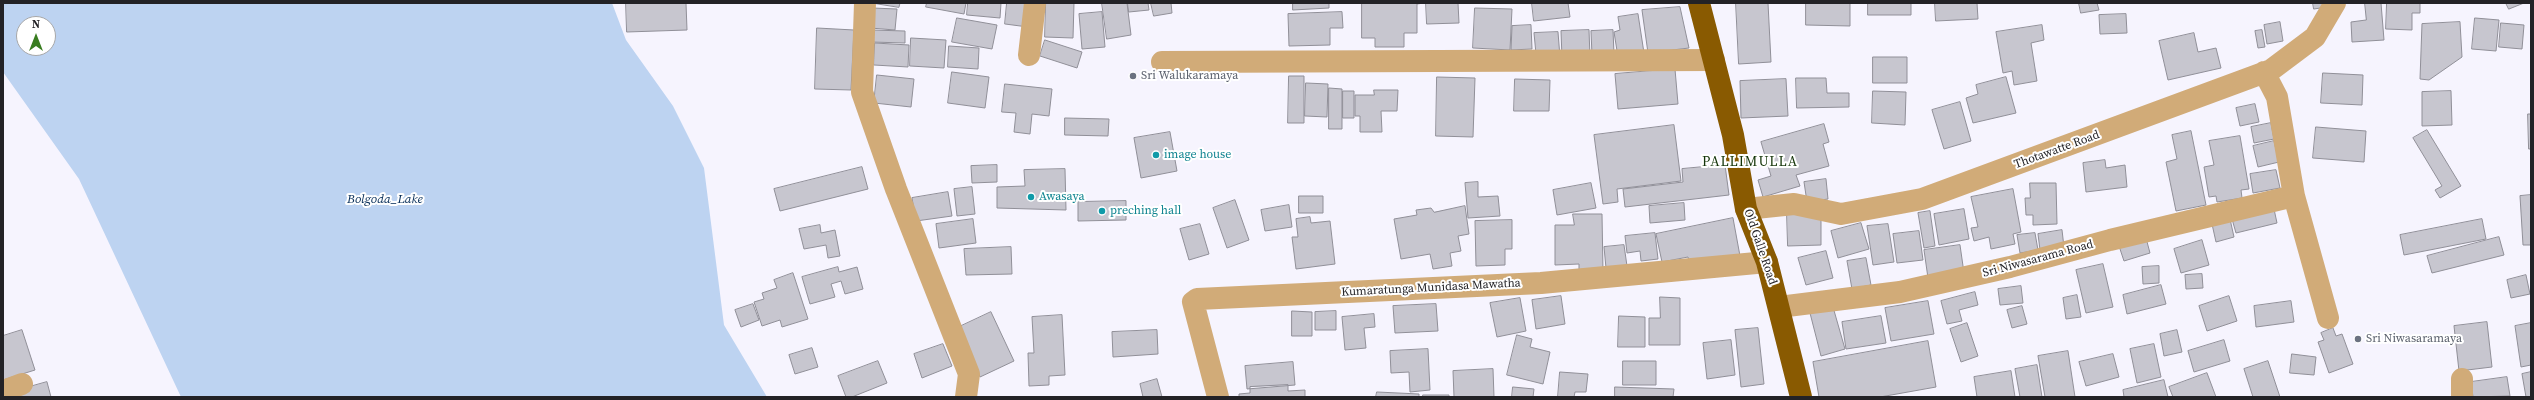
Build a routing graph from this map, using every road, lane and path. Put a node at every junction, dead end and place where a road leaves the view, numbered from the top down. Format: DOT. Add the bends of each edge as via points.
graph roads {
  1 [pos="865,3"];
  2 [pos="1035,3"];
  3 [pos="1699,3"];
  4 [pos="2335,3"];
  5 [pos="1029,56"];
  6 [pos="1714,60"];
  7 [pos="1162,62"];
  8 [pos="2264,72"];
  9 [pos="2294,196"];
  10 [pos="1746,209"];
  11 [pos="1767,262"];
  12 [pos="1779,307"];
  13 [pos="2328,318"];
  14 [pos="966,397"];
  15 [pos="1218,397"];
  16 [pos="1801,397"];
  1 -- 14 [label="street" via="862,92 896,188 969,374"];
  2 -- 5 [label="street"];
  3 -- 6 [label="highway, Old Galle Road"];
  4 -- 8 [label="street, Thotawatte Road" via="2315,37"];
  6 -- 7 [label="street"];
  6 -- 10 [label="highway, Old Galle Road" via="1733,135"];
  8 -- 9 [label="street" via="2277,97"];
  8 -- 10 [label="street, Thotawatte Road" via="1922,199 1841,214 1794,204"];
  9 -- 12 [label="street, Sri Niwasarama Road" via="1900,292"];
  9 -- 13 [label="street"];
  10 -- 11 [label="highway, Old Galle Road"];
  11 -- 12 [label="highway, Old Galle Road"];
  11 -- 15 [label="street, Kumaratunga Munidasa Mawatha" via="1541,283 1197,299 1193,302"];
  12 -- 16 [label="highway, Old Galle Road"];
}
